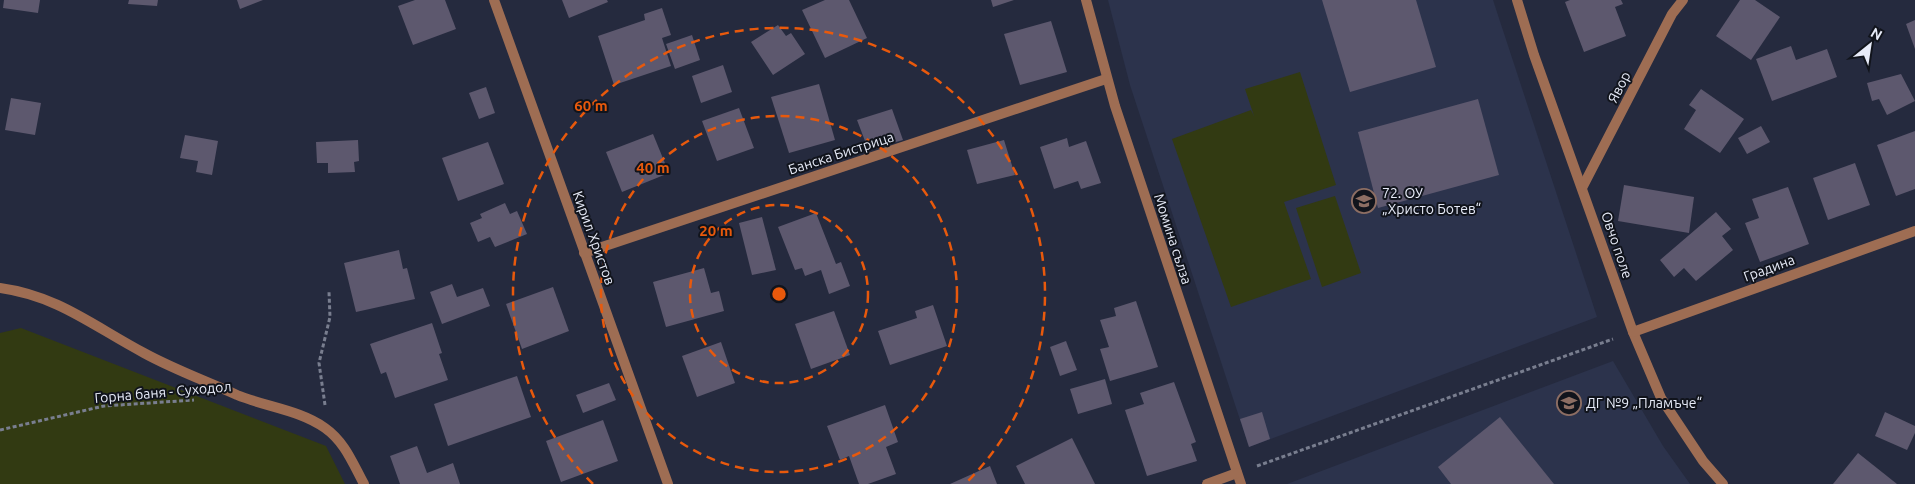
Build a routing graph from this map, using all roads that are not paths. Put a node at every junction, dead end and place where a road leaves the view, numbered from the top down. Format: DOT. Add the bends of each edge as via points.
graph roads {
  1 [pos="494,0"];
  2 [pos="1086,0"];
  3 [pos="1517,0"];
  4 [pos="1682,0"];
  5 [pos="1106,79"];
  6 [pos="1582,188"];
  7 [pos="1915,231"];
  8 [pos="584,253"];
  9 [pos="0,288"];
  10 [pos="1633,332"];
  11 [pos="1237,473"];
  12 [pos="364,484"];
  13 [pos="668,484"];
  14 [pos="1207,484"];
  15 [pos="1241,484"];
  16 [pos="1723,484"];
  1 -- 8 [label="street, Кирил Христов"];
  2 -- 5 [label="street, Момина сълза"];
  3 -- 6 [label="street, Овчо поле"];
  4 -- 6 [label="street, Явор"];
  5 -- 8 [label="street, Банска Бистрица"];
  5 -- 11 [label="street, Момина сълза"];
  6 -- 10 [label="street, Овчо поле"];
  7 -- 10 [label="street, Градина"];
  8 -- 13 [label="street, Кирил Христов"];
  9 -- 12 [label="street" via="46,298 145,354 240,396 316,422 348,452"];
  10 -- 16 [label="street, Овчо поле" via="1661,398 1703,461"];
  11 -- 14 [label="street"];
  11 -- 15 [label="street, Момина сълза"];
}
